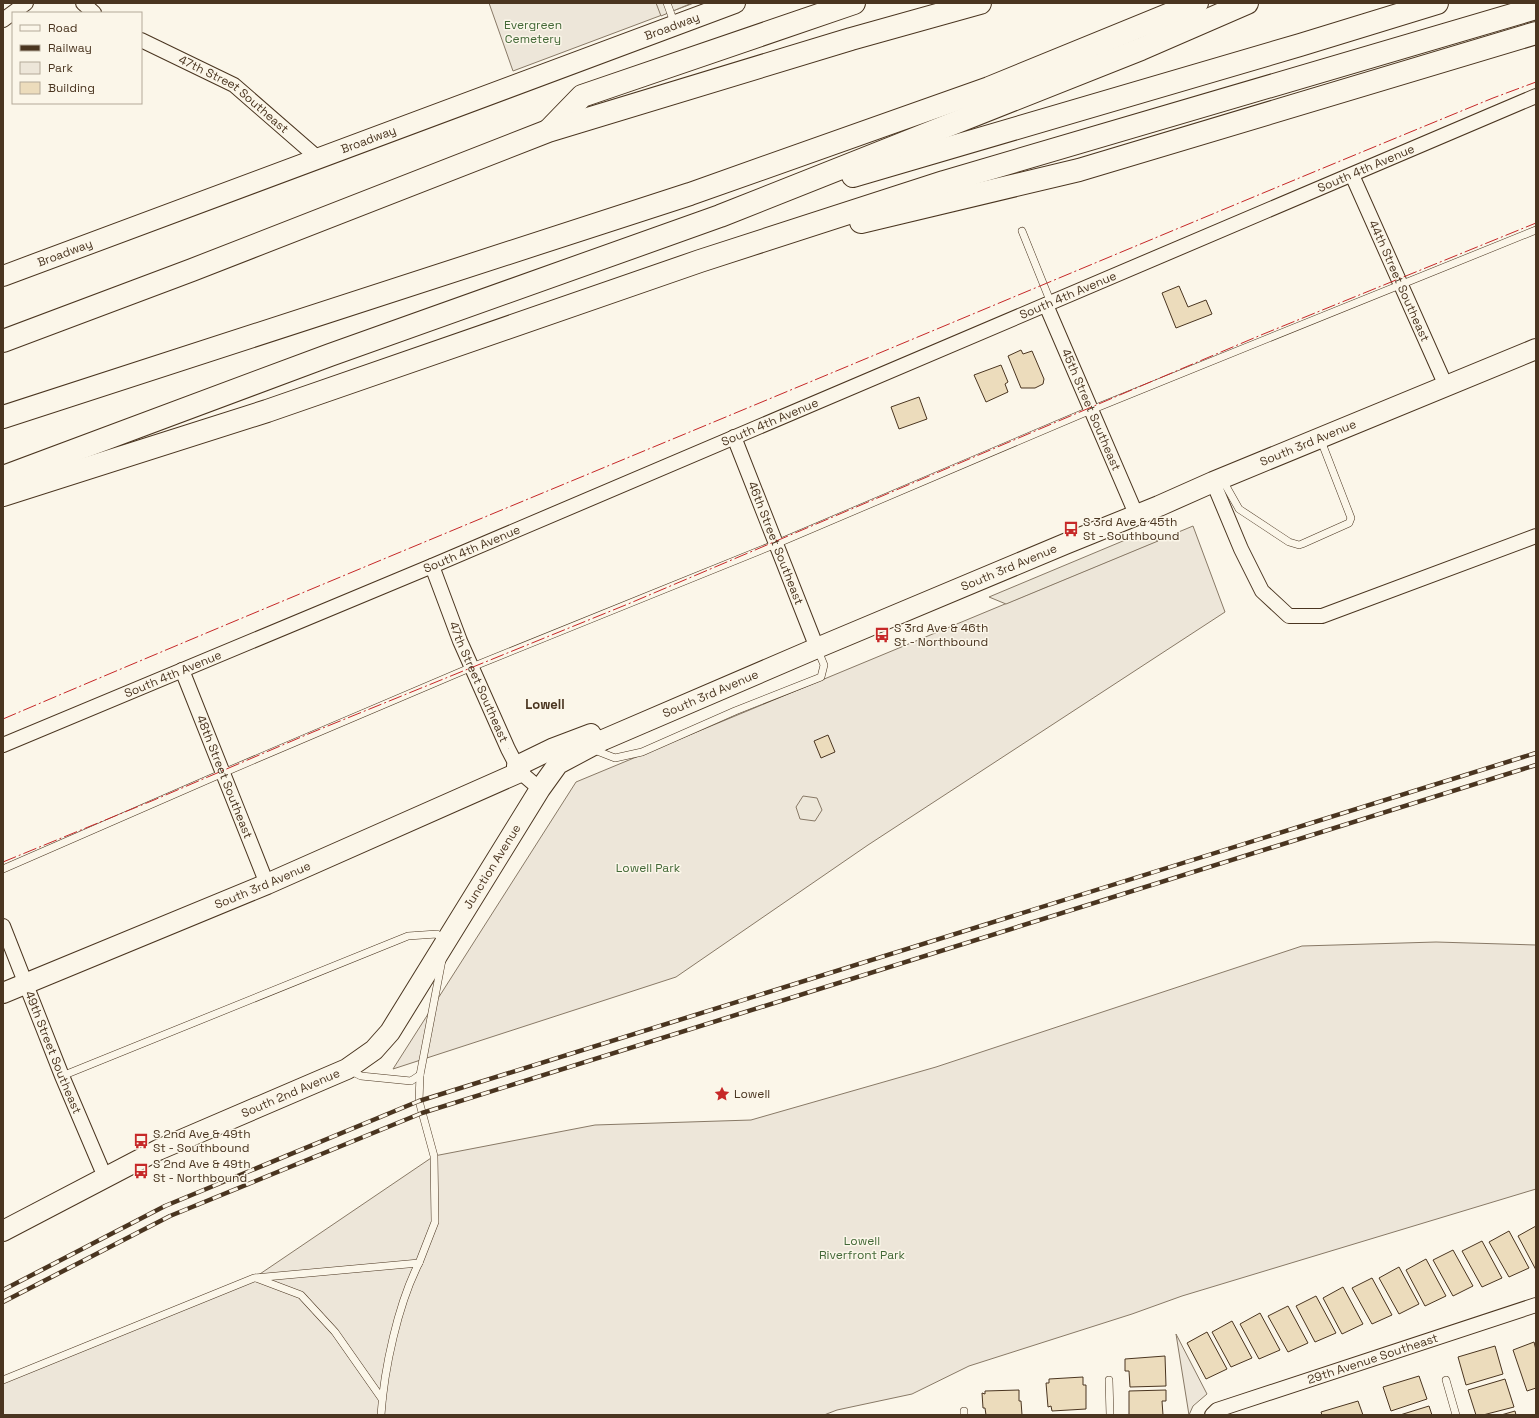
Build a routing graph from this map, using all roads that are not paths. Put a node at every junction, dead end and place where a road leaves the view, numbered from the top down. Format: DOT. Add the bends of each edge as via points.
graph roads {
  1 [pos="26,3"];
  2 [pos="83,3"];
  3 [pos="667,3"];
  4 [pos="735,3"];
  5 [pos="854,3"];
  6 [pos="980,3"];
  7 [pos="1197,3"];
  8 [pos="1247,3"];
  9 [pos="1437,3"];
  10 [pos="1536,8"];
  11 [pos="14,12"];
  12 [pos="93,12"];
  13 [pos="12,13"];
  14 [pos="3,20"];
  15 [pos="675,25"];
  16 [pos="1536,33"];
  17 [pos="142,40"];
  18 [pos="1536,96"];
  19 [pos="548,131"];
  20 [pos="319,159"];
  21 [pos="1352,175"];
  22 [pos="720,216"];
  23 [pos="1536,230"];
  24 [pos="1022,231"];
  25 [pos="700,261"];
  26 [pos="3,276"];
  27 [pos="1401,285"];
  28 [pos="1049,304"];
  29 [pos="3,341"];
  30 [pos="1536,349"];
  31 [pos="1446,386"];
  32 [pos="1091,410"];
  33 [pos="3,417"];
  34 [pos="734,437"];
  35 [pos="1320,438"];
  36 [pos="3,477"];
  37 [pos="1217,480"];
  38 [pos="3,495"];
  39 [pos="1136,514"];
  40 [pos="1536,536"];
  41 [pos="776,544"];
  42 [pos="432,566"];
  43 [pos="817,648"];
  44 [pos="472,667"];
  45 [pos="182,670"];
  46 [pos="673,710"];
  47 [pos="3,745"];
  48 [pos="588,748"];
  49 [pos="518,769"];
  50 [pos="223,773"];
  51 [pos="540,789"];
  52 [pos="3,869"];
  53 [pos="267,884"];
  54 [pos="3,926"];
  55 [pos="445,944"];
  56 [pos="26,983"];
  57 [pos="3,993"];
  58 [pos="347,1069"];
  59 [pos="420,1075"];
  60 [pos="62,1076"];
  61 [pos="105,1178"];
  62 [pos="3,1231"];
  63 [pos="419,1263"];
  64 [pos="254,1278"];
  65 [pos="1536,1306"];
  66 [pos="3,1380"];
  67 [pos="1109,1380"];
  68 [pos="1446,1380"];
  69 [pos="382,1399"];
  70 [pos="381,1415"];
  71 [pos="1110,1415"];
  72 [pos="1212,1415"];
  73 [pos="1456,1415"];
  1 -- 11 [label="street"];
  2 -- 12 [label="street"];
  3 -- 15 [label="lane"];
  4 -- 15 [label="street, Broadway"];
  5 -- 19 [label="highway" via="582,96"];
  6 -- 19 [label="highway" via="851,39"];
  7 -- 33 [label="highway" via="989,88 698,192"];
  8 -- 22 [label="highway" via="1141,49"];
  9 -- 22 [label="highway"];
  10 -- 25 [label="highway" via="944,182"];
  13 -- 14 [label="street"];
  15 -- 20 [label="street, Broadway"];
  16 -- 25 [label="highway" via="1079,170"];
  17 -- 20 [label="street, 47th Street Southeast" via="234,85"];
  18 -- 21 [label="street, South 4th Avenue"];
  19 -- 29 [label="highway"];
  20 -- 26 [label="street, Broadway"];
  21 -- 27 [label="street, 44th Street Southeast"];
  21 -- 28 [label="street, South 4th Avenue"];
  22 -- 36 [label="highway" via="330,355"];
  23 -- 27 [label="lane"];
  24 -- 28 [label="lane"];
  25 -- 38 [label="highway" via="267,412"];
  27 -- 31 [label="street, 44th Street Southeast"];
  27 -- 32 [label="lane"];
  28 -- 32 [label="street, 45th Street Southeast"];
  28 -- 34 [label="street, South 4th Avenue"];
  30 -- 31 [label="street, South 3rd Avenue"];
  31 -- 35 [label="street, South 3rd Avenue"];
  32 -- 39 [label="street, 45th Street Southeast"];
  32 -- 41 [label="lane"];
  34 -- 41 [label="street, 46th Street Southeast"];
  34 -- 42 [label="street, South 4th Avenue"];
  35 -- 37 [label="street, South 3rd Avenue"];
  35 -- 37 [label="lane" via="1351,518 1350,523 1302,544 1289,542 1239,509"];
  37 -- 39 [label="street, South 3rd Avenue"];
  37 -- 40 [label="street" via="1241,549 1262,590 1289,616 1322,616"];
  39 -- 43 [label="street, South 3rd Avenue"];
  41 -- 43 [label="street, 46th Street Southeast"];
  41 -- 44 [label="lane"];
  42 -- 44 [label="street, 47th Street Southeast"];
  42 -- 45 [label="street, South 4th Avenue"];
  43 -- 46 [label="street, South 3rd Avenue"];
  43 -- 48 [label="lane" via="824,665 821,677 642,752 616,758"];
  44 -- 49 [label="street, 47th Street Southeast"];
  44 -- 50 [label="lane"];
  45 -- 47 [label="street, South 4th Avenue"];
  45 -- 50 [label="street, 48th Street Southeast"];
  46 -- 48 [label="street, South 3rd Avenue"];
  46 -- 49 [label="street, South 3rd Avenue" via="596,732 554,748"];
  48 -- 51 [label="street, South 3rd Avenue" via="558,764"];
  49 -- 51 [label="street, 47th Street Southeast"];
  49 -- 53 [label="street, South 3rd Avenue"];
  50 -- 52 [label="lane"];
  50 -- 53 [label="street, 48th Street Southeast"];
  51 -- 55 [label="street, Junction Avenue"];
  53 -- 56 [label="street, South 3rd Avenue"];
  54 -- 56 [label="street, 49th Street Southeast"];
  55 -- 58 [label="street, South 2nd Avenue" via="390,1032 374,1050"];
  55 -- 59 [label="lane"];
  55 -- 60 [label="lane" via="437,934 408,936"];
  56 -- 57 [label="street, South 3rd Avenue"];
  56 -- 60 [label="street, 49th Street Southeast"];
  58 -- 59 [label="lane" via="361,1076 411,1081"];
  58 -- 61 [label="street, South 2nd Avenue" via="158,1150"];
  59 -- 63 [label="lane" via="419,1101 434,1156 435,1222"];
  60 -- 61 [label="street, 49th Street Southeast"];
  61 -- 62 [label="street, South 2nd Avenue"];
  63 -- 64 [label="lane"];
  63 -- 69 [label="lane" via="410,1282 392,1344"];
  64 -- 66 [label="lane"];
  64 -- 69 [label="lane" via="300,1296 335,1332"];
  65 -- 72 [label="street, 29th Avenue Southeast" via="1228,1406"];
  67 -- 71 [label="lane"];
  68 -- 73 [label="lane"];
  69 -- 70 [label="lane"];
}
